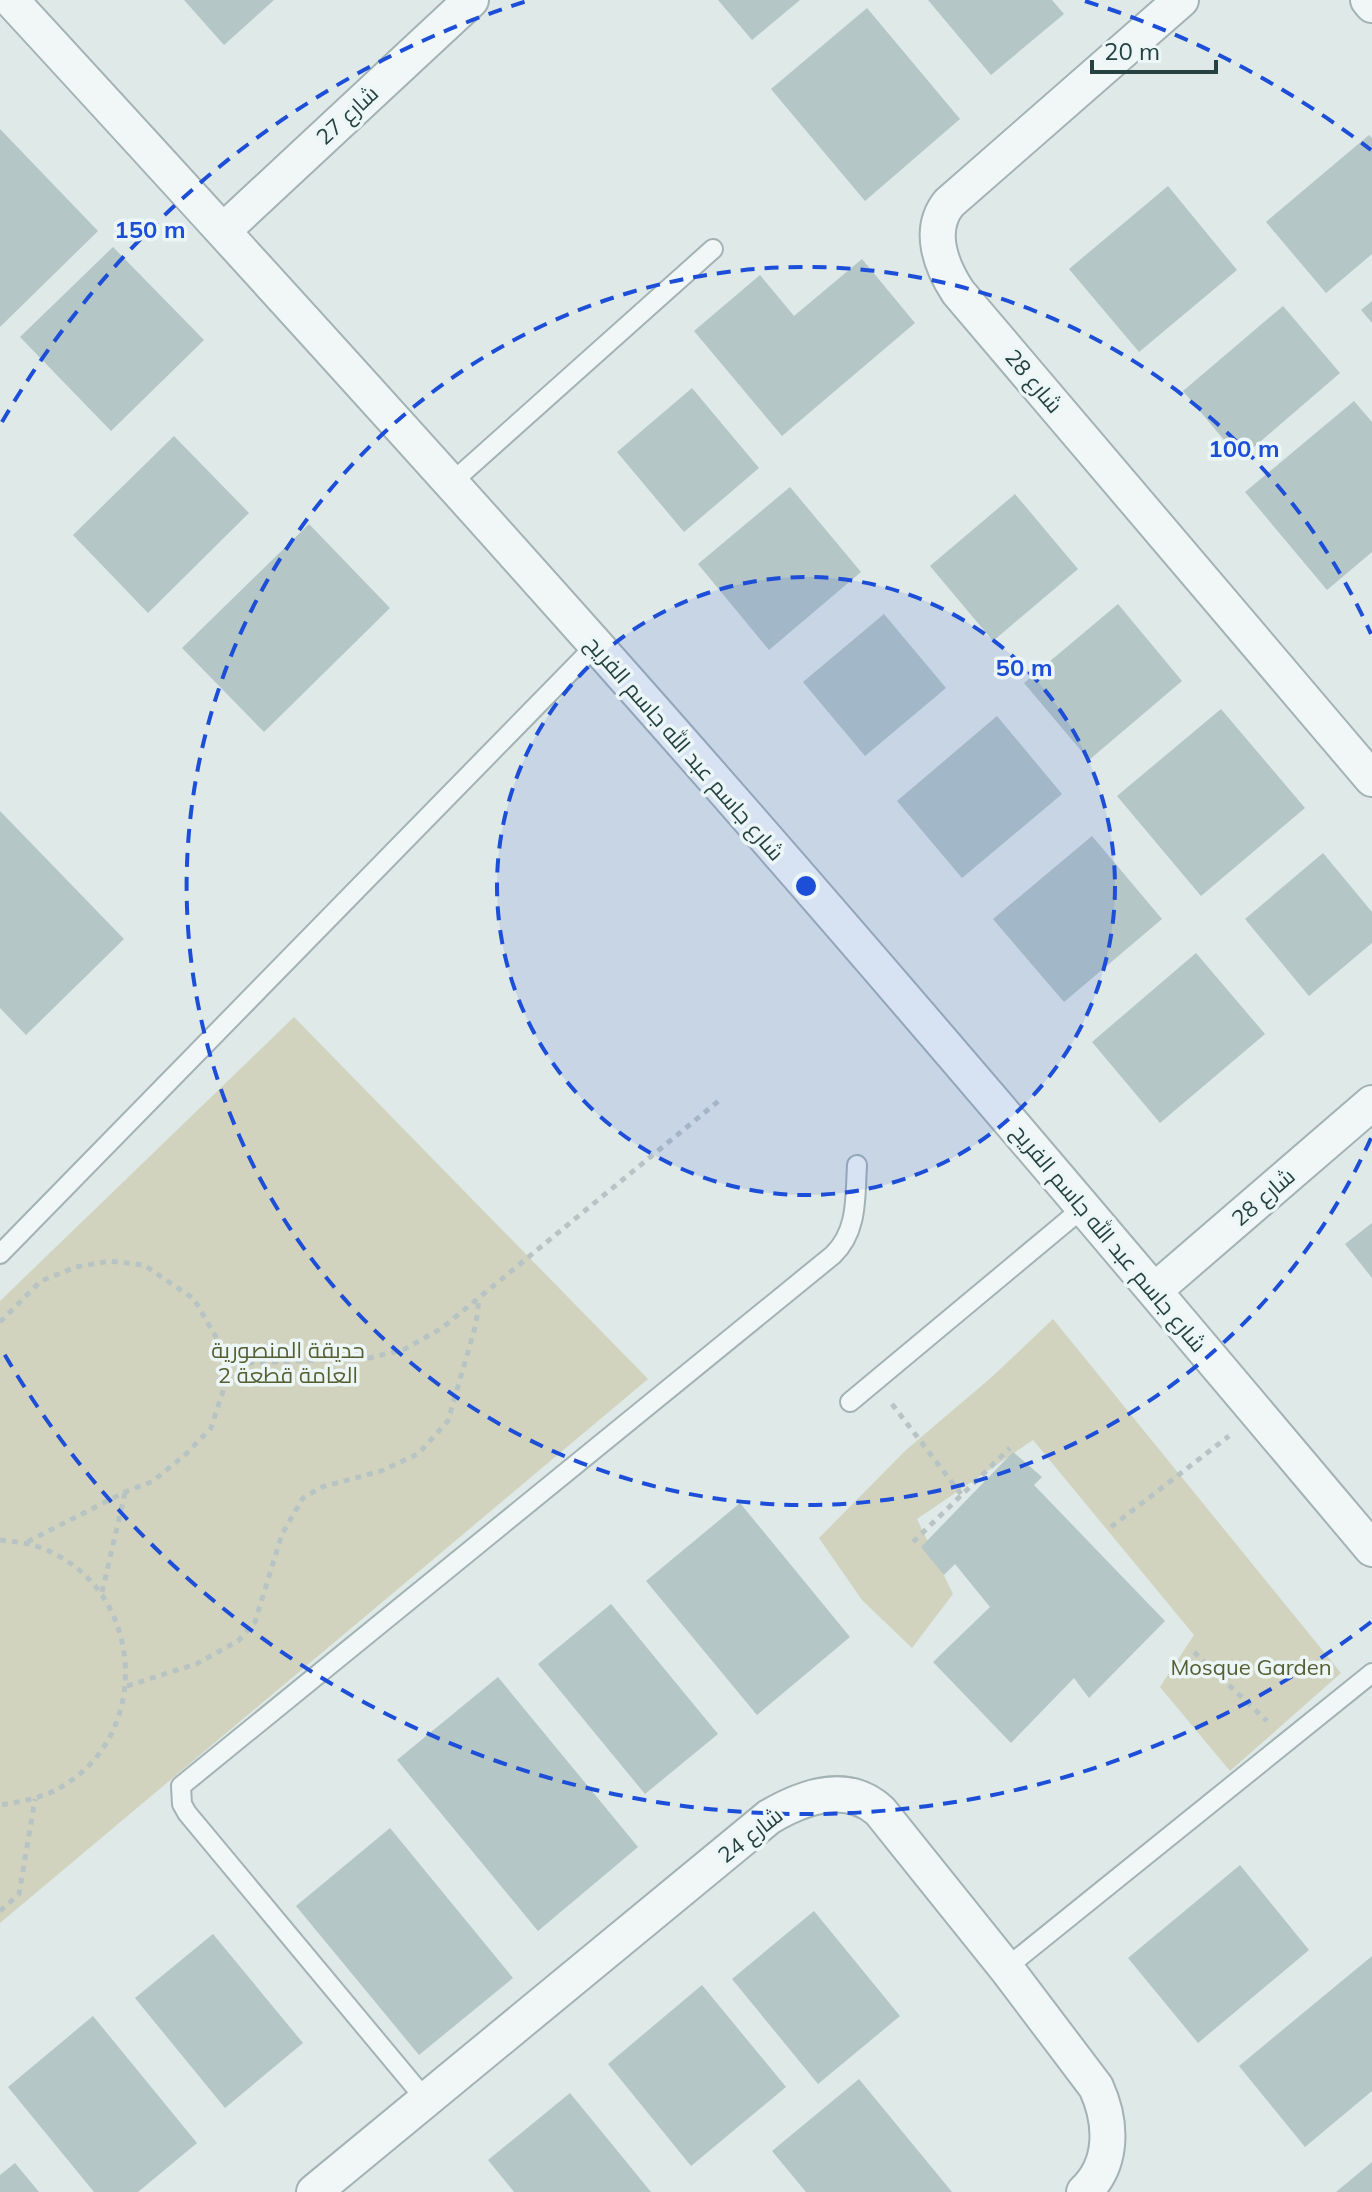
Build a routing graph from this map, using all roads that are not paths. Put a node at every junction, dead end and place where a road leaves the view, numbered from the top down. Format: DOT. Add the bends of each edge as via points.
graph roads {
  1 [pos="11,0"];
  2 [pos="471,0"];
  3 [pos="1181,0"];
  4 [pos="1368,0"];
  5 [pos="1372,5"];
  6 [pos="223,231"];
  7 [pos="713,249"];
  8 [pos="450,484"];
  9 [pos="596,645"];
  10 [pos="1372,779"];
  11 [pos="1372,1103"];
  12 [pos="857,1165"];
  13 [pos="1084,1207"];
  14 [pos="0,1254"];
  15 [pos="1155,1290"];
  16 [pos="850,1402"];
  17 [pos="1366,1531"];
  18 [pos="1372,1673"];
  19 [pos="1006,1968"];
  20 [pos="426,2100"];
  21 [pos="314,2192"];
  22 [pos="1084,2192"];
  1 -- 6 [label="street, شارع جاسم عبد الله جاسم الفريح"];
  2 -- 6 [label="street, شارع 27"];
  3 -- 10 [label="street, شارع 28" via="949,203 938,234 942,262 958,292"];
  4 -- 5 [label="street"];
  6 -- 8 [label="street, شارع جاسم عبد الله جاسم الفريح"];
  7 -- 8 [label="lane"];
  8 -- 9 [label="street, شارع جاسم عبد الله جاسم الفريح"];
  9 -- 13 [label="street, شارع جاسم عبد الله جاسم الفريح"];
  9 -- 14 [label="lane"];
  11 -- 15 [label="street, شارع 28"];
  12 -- 20 [label="lane" via="852,1226 833,1255 181,1786 187,1813"];
  13 -- 15 [label="street, شارع جاسم عبد الله جاسم الفريح"];
  13 -- 16 [label="lane"];
  15 -- 17 [label="street, شارع جاسم عبد الله جاسم الفريح"];
  18 -- 19 [label="lane"];
  19 -- 20 [label="street, شارع 24" via="870,1802 836,1794 803,1799 769,1817"];
  19 -- 22 [label="street, شارع 24" via="1104,2105 1107,2150"];
  20 -- 21 [label="street, شارع 24"];
}
